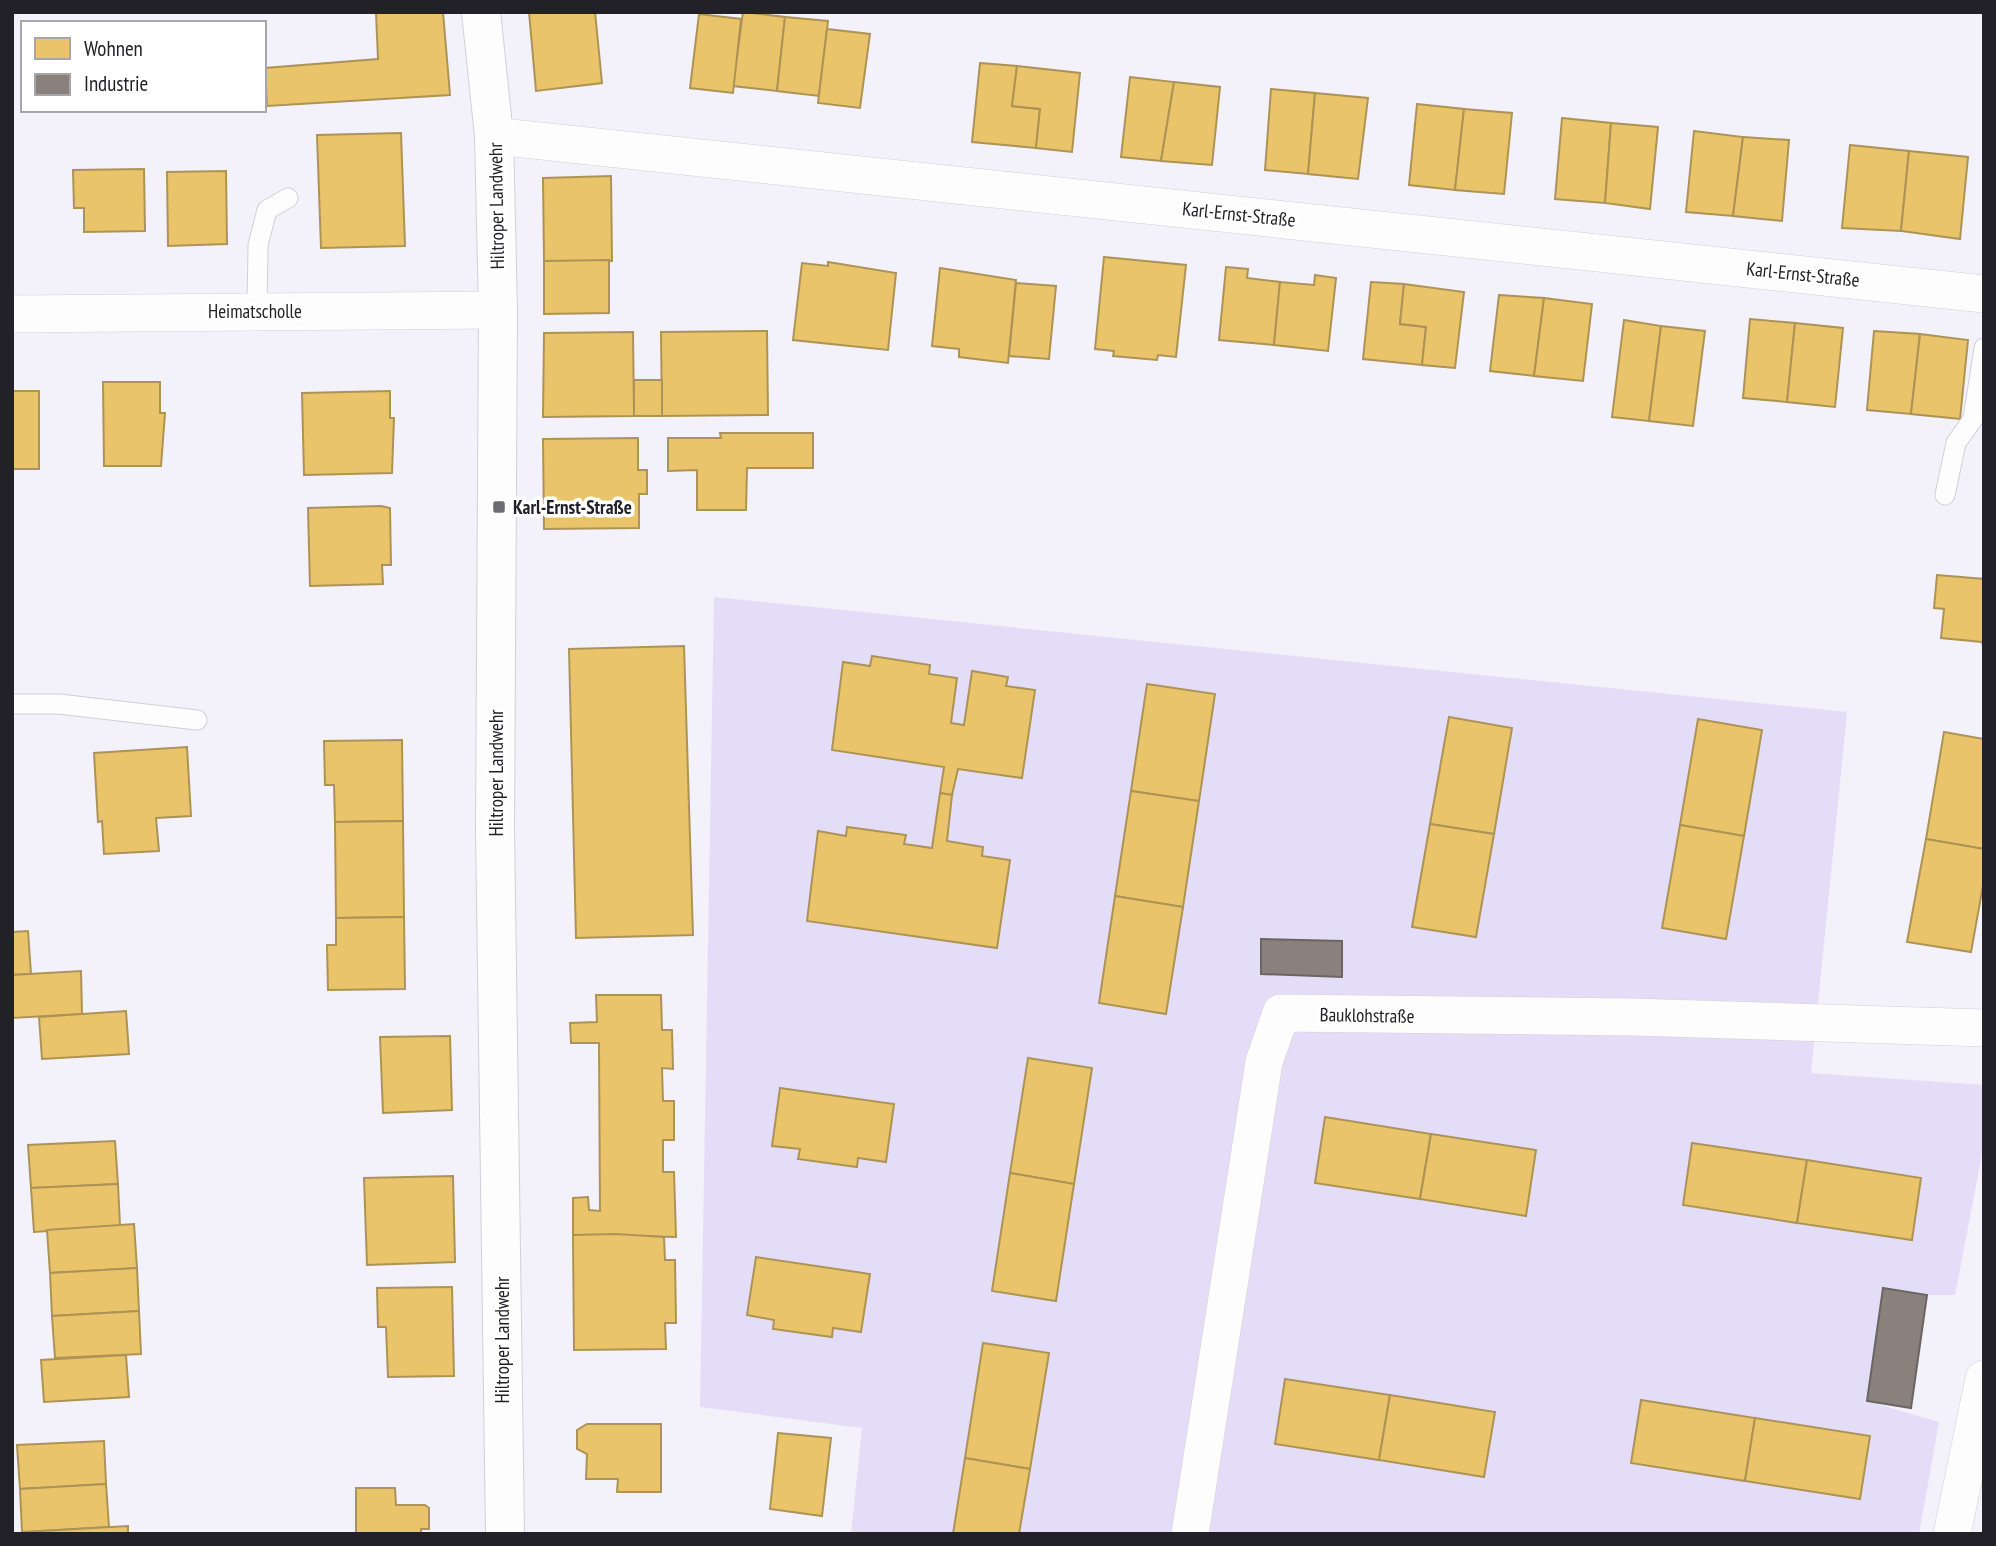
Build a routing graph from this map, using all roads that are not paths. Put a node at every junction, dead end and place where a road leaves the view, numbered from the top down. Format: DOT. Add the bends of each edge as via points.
graph roads {
  1 [pos="481,12"];
  2 [pos="494,136"];
  3 [pos="288,198"];
  4 [pos="1984,294"];
  5 [pos="498,310"];
  6 [pos="257,311"];
  7 [pos="12,314"];
  8 [pos="1984,348"];
  9 [pos="1945,495"];
  10 [pos="12,704"];
  11 [pos="197,720"];
  12 [pos="1984,1028"];
  13 [pos="1984,1379"];
  14 [pos="505,1534"];
  15 [pos="1190,1534"];
  16 [pos="1952,1534"];
  1 -- 2 [label="street, Hiltroper Landwehr"];
  2 -- 4 [label="street, Karl-Ernst-Straße"];
  2 -- 5 [label="street, Hiltroper Landwehr"];
  3 -- 6 [label="lane" via="267,210 258,245"];
  5 -- 6 [label="street, Heimatscholle"];
  5 -- 14 [label="street, Hiltroper Landwehr" via="495,829"];
  6 -- 7 [label="street, Heimatscholle"];
  8 -- 9 [label="lane" via="1973,419 1956,443"];
  10 -- 11 [label="lane" via="59,704"];
  12 -- 15 [label="street, Bauklohstraße" via="1633,1017 1281,1013 1264,1062"];
  13 -- 16 [label="street"];
}
